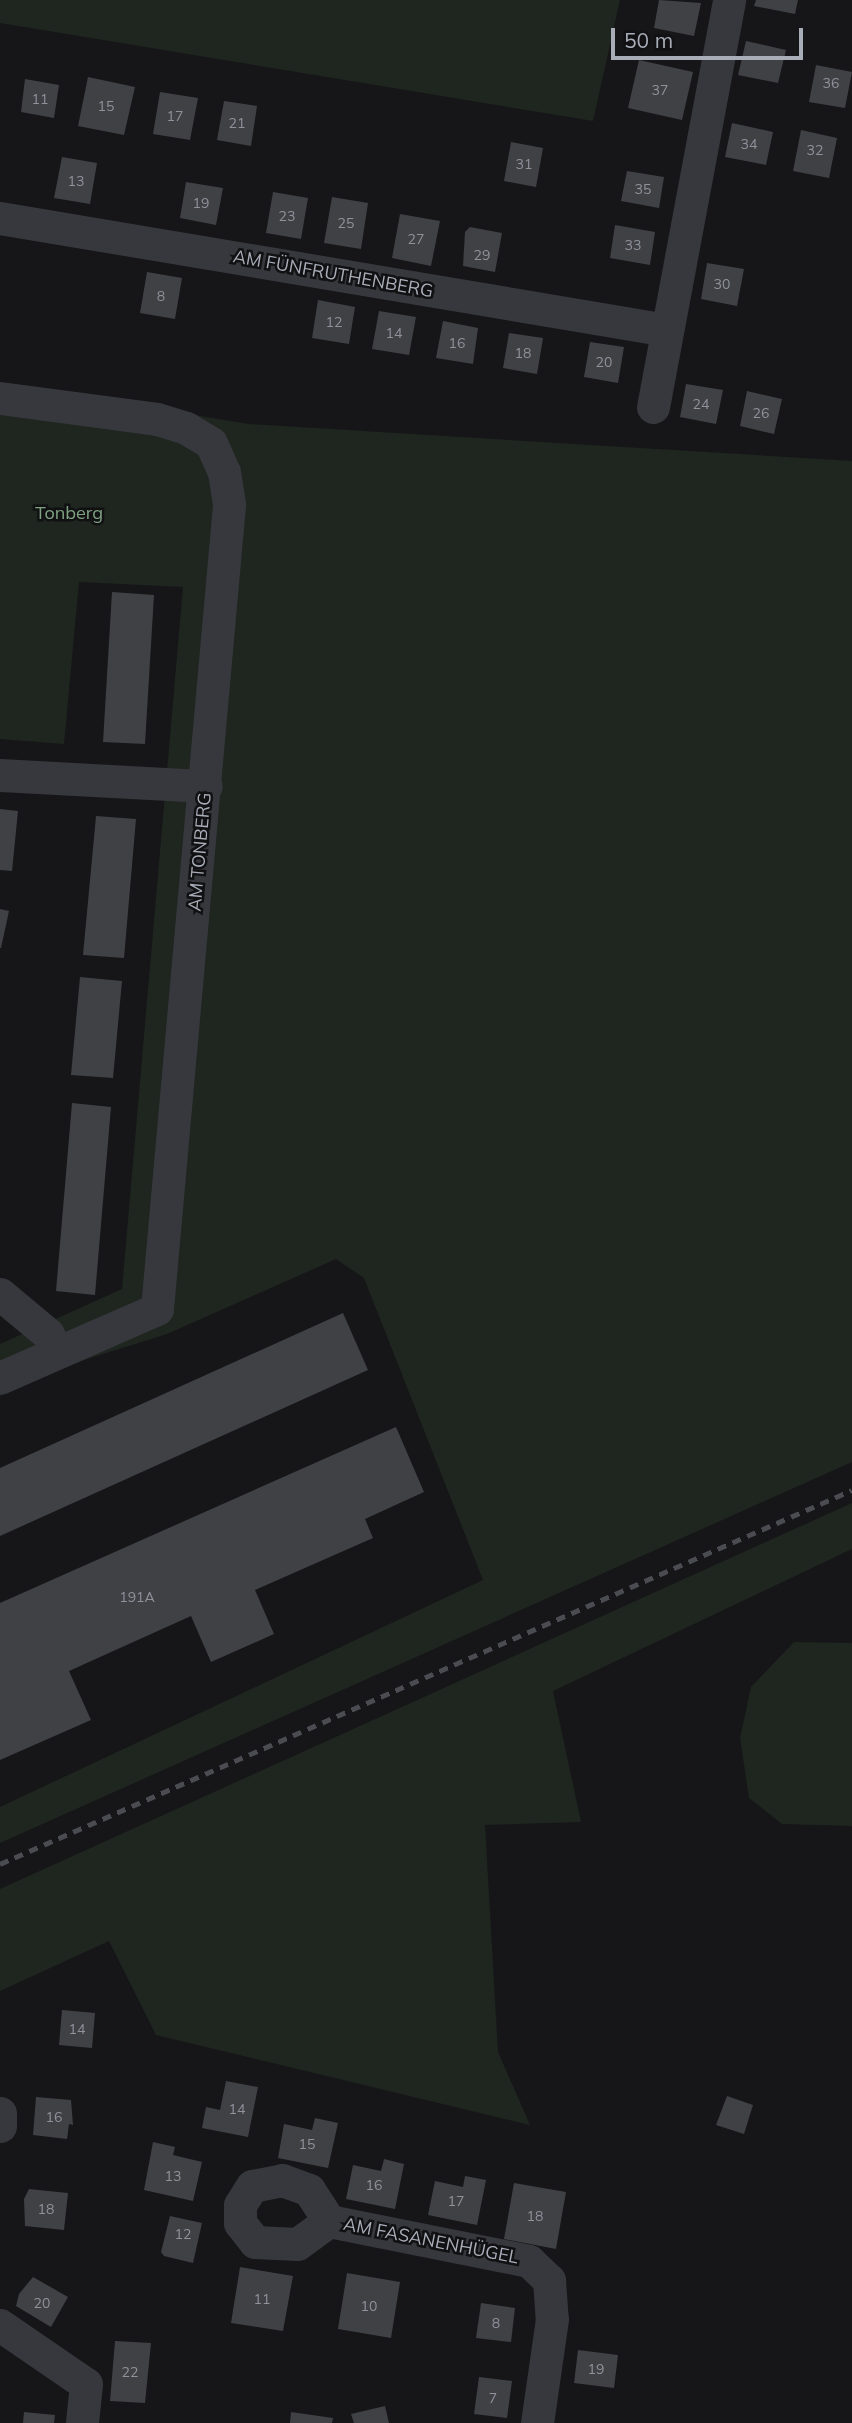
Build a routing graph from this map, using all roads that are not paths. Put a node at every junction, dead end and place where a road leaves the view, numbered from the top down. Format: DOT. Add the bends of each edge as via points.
graph roads {
  1 [pos="729,0"];
  2 [pos="0,218"];
  3 [pos="667,330"];
  4 [pos="0,398"];
  5 [pos="653,407"];
  6 [pos="0,775"];
  7 [pos="206,786"];
  8 [pos="0,1294"];
  9 [pos="56,1352"];
  10 [pos="0,1378"];
  11 [pos="0,2113"];
  12 [pos="0,2126"];
  13 [pos="329,2221"];
  14 [pos="0,2325"];
  15 [pos="82,2423"];
  16 [pos="537,2423"];
  1 -- 3 [label="street"];
  2 -- 3 [label="street, AM FÜNFRUTHENBERG"];
  3 -- 5 [label="street"];
  4 -- 7 [label="street, AM TONBERG" via="157,419 211,443 224,472 229,505"];
  6 -- 7 [label="street"];
  7 -- 9 [label="street, AM TONBERG" via="157,1309"];
  8 -- 9 [label="street" via="48,1334"];
  9 -- 10 [label="street, AM TONBERG"];
  11 -- 12 [label="street"];
  13 -- 16 [label="street, AM FASANENHÜGEL" via="529,2261 550,2280 552,2319"];
  14 -- 15 [label="street" via="86,2384"];
}
